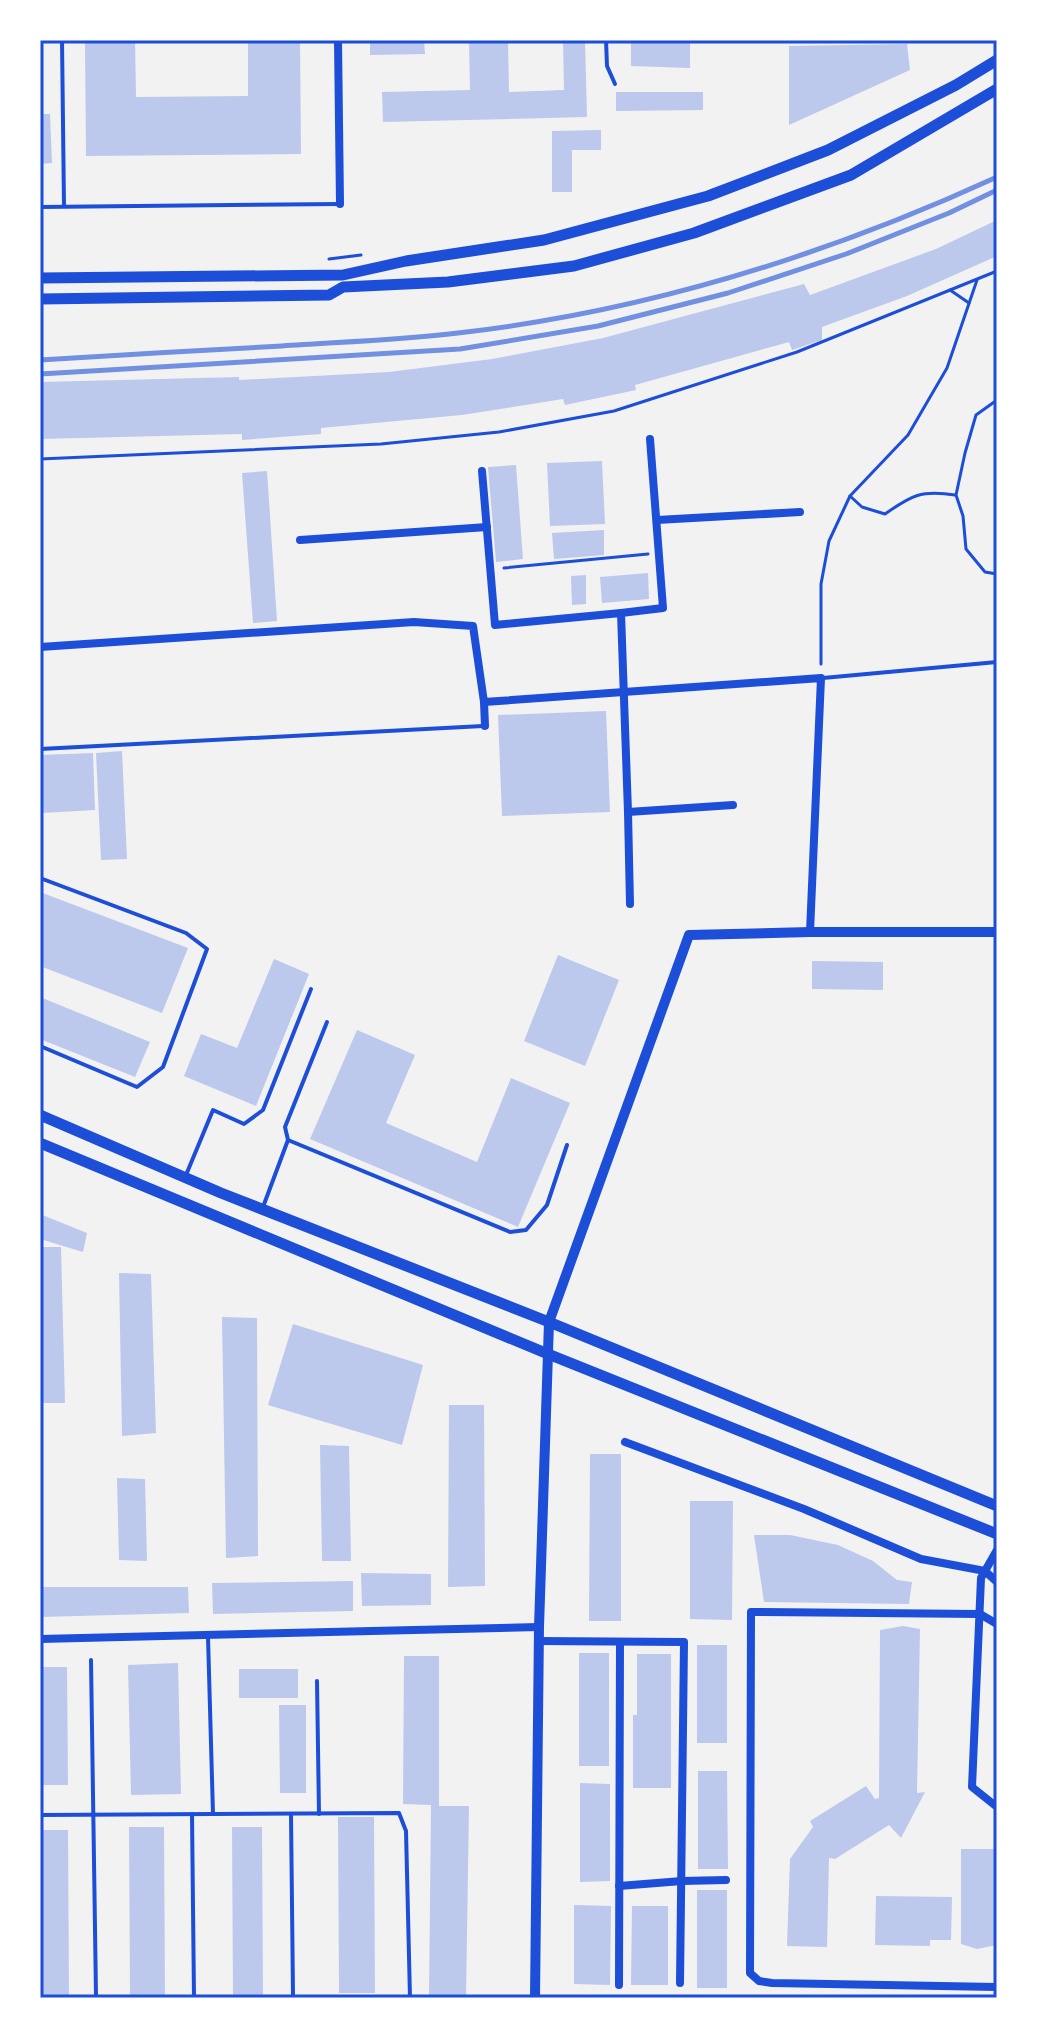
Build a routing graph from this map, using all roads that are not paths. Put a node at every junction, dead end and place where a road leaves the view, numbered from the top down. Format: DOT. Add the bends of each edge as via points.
graph roads {
  1 [pos="62,40"];
  2 [pos="338,40"];
  3 [pos="606,40"];
  4 [pos="997,60"];
  5 [pos="615,84"];
  6 [pos="997,89"];
  7 [pos="340,204"];
  8 [pos="64,206"];
  9 [pos="40,207"];
  10 [pos="40,278"];
  11 [pos="40,299"];
  12 [pos="650,439"];
  13 [pos="482,471"];
  14 [pos="800,512"];
  15 [pos="657,520"];
  16 [pos="487,527"];
  17 [pos="300,540"];
  18 [pos="621,613"];
  19 [pos="40,647"];
  20 [pos="997,662"];
  21 [pos="821,678"];
  22 [pos="625,692"];
  23 [pos="484,702"];
  24 [pos="485,726"];
  25 [pos="40,749"];
  26 [pos="733,805"];
  27 [pos="628,812"];
  28 [pos="40,878"];
  29 [pos="630,904"];
  30 [pos="810,932"];
  31 [pos="997,932"];
  32 [pos="311,989"];
  33 [pos="327,1022"];
  34 [pos="40,1046"];
  35 [pos="40,1115"];
  36 [pos="288,1140"];
  37 [pos="40,1143"];
  38 [pos="567,1145"];
  39 [pos="185,1177"];
  40 [pos="263,1209"];
  41 [pos="549,1322"];
  42 [pos="548,1354"];
  43 [pos="625,1442"];
  44 [pos="997,1506"];
  45 [pos="997,1534"];
  46 [pos="997,1550"];
  47 [pos="985,1571"];
  48 [pos="997,1582"];
  49 [pos="980,1614"];
  50 [pos="997,1624"];
  51 [pos="539,1627"];
  52 [pos="208,1635"];
  53 [pos="40,1639"];
  54 [pos="538,1641"];
  55 [pos="620,1642"];
  56 [pos="91,1660"];
  57 [pos="317,1681"];
  58 [pos="997,1807"];
  59 [pos="192,1814"];
  60 [pos="213,1814"];
  61 [pos="291,1814"];
  62 [pos="319,1814"];
  63 [pos="40,1815"];
  64 [pos="94,1815"];
  65 [pos="726,1880"];
  66 [pos="682,1881"];
  67 [pos="619,1886"];
  68 [pos="680,1983"];
  69 [pos="619,1985"];
  70 [pos="997,1987"];
  71 [pos="96,1995"];
  72 [pos="293,1995"];
  73 [pos="194,1998"];
  74 [pos="410,1998"];
  75 [pos="535,1998"];
  1 -- 8 [label="lane"];
  2 -- 7 [label="street"];
  3 -- 5 [label="lane" via="607,66"];
  4 -- 10 [label="main road" via="828,150 708,196 544,240 343,275"];
  6 -- 11 [label="main road" via="851,175 694,233 574,266 448,282 343,287 329,295"];
  7 -- 8 [label="lane"];
  8 -- 9 [label="lane"];
  12 -- 15 [label="street"];
  13 -- 16 [label="street"];
  14 -- 15 [label="street"];
  15 -- 18 [label="street" via="663,608"];
  16 -- 17 [label="street"];
  16 -- 18 [label="street" via="495,625"];
  18 -- 22 [label="street"];
  19 -- 23 [label="street" via="414,622 473,626"];
  20 -- 21 [label="lane"];
  21 -- 22 [label="street"];
  21 -- 30 [label="street"];
  22 -- 23 [label="street"];
  22 -- 27 [label="street"];
  23 -- 24 [label="street"];
  24 -- 25 [label="lane"];
  26 -- 27 [label="street"];
  27 -- 29 [label="street"];
  28 -- 34 [label="lane" via="186,933 207,949 163,1067 137,1087"];
  30 -- 31 [label="street"];
  30 -- 41 [label="street" via="689,935"];
  32 -- 39 [label="lane" via="263,1110 244,1124 213,1110"];
  33 -- 36 [label="lane" via="285,1127"];
  35 -- 39 [label="main road"];
  36 -- 38 [label="lane" via="510,1232 526,1230 547,1205"];
  36 -- 40 [label="lane"];
  37 -- 42 [label="main road"];
  39 -- 40 [label="main road"];
  40 -- 41 [label="main road"];
  41 -- 42 [label="street"];
  41 -- 44 [label="main road"];
  42 -- 45 [label="main road"];
  42 -- 51 [label="street"];
  43 -- 47 [label="street" via="921,1559"];
  46 -- 47 [label="street"];
  47 -- 48 [label="street"];
  47 -- 49 [label="street"];
  49 -- 50 [label="street"];
  49 -- 58 [label="street" via="972,1787"];
  49 -- 70 [label="street" via="751,1612 750,1973 772,1983"];
  51 -- 52 [label="street"];
  51 -- 54 [label="street"];
  52 -- 53 [label="street"];
  52 -- 60 [label="lane"];
  54 -- 55 [label="street"];
  54 -- 75 [label="street"];
  55 -- 66 [label="street" via="684,1642"];
  55 -- 67 [label="street"];
  56 -- 64 [label="lane"];
  57 -- 62 [label="lane"];
  59 -- 60 [label="lane"];
  59 -- 64 [label="lane"];
  59 -- 73 [label="lane"];
  60 -- 61 [label="lane"];
  61 -- 62 [label="lane"];
  61 -- 72 [label="lane"];
  62 -- 74 [label="lane" via="399,1813 406,1831"];
  63 -- 64 [label="lane"];
  64 -- 71 [label="lane"];
  65 -- 66 [label="street"];
  66 -- 67 [label="street"];
  66 -- 68 [label="street"];
  67 -- 69 [label="street"];
}
